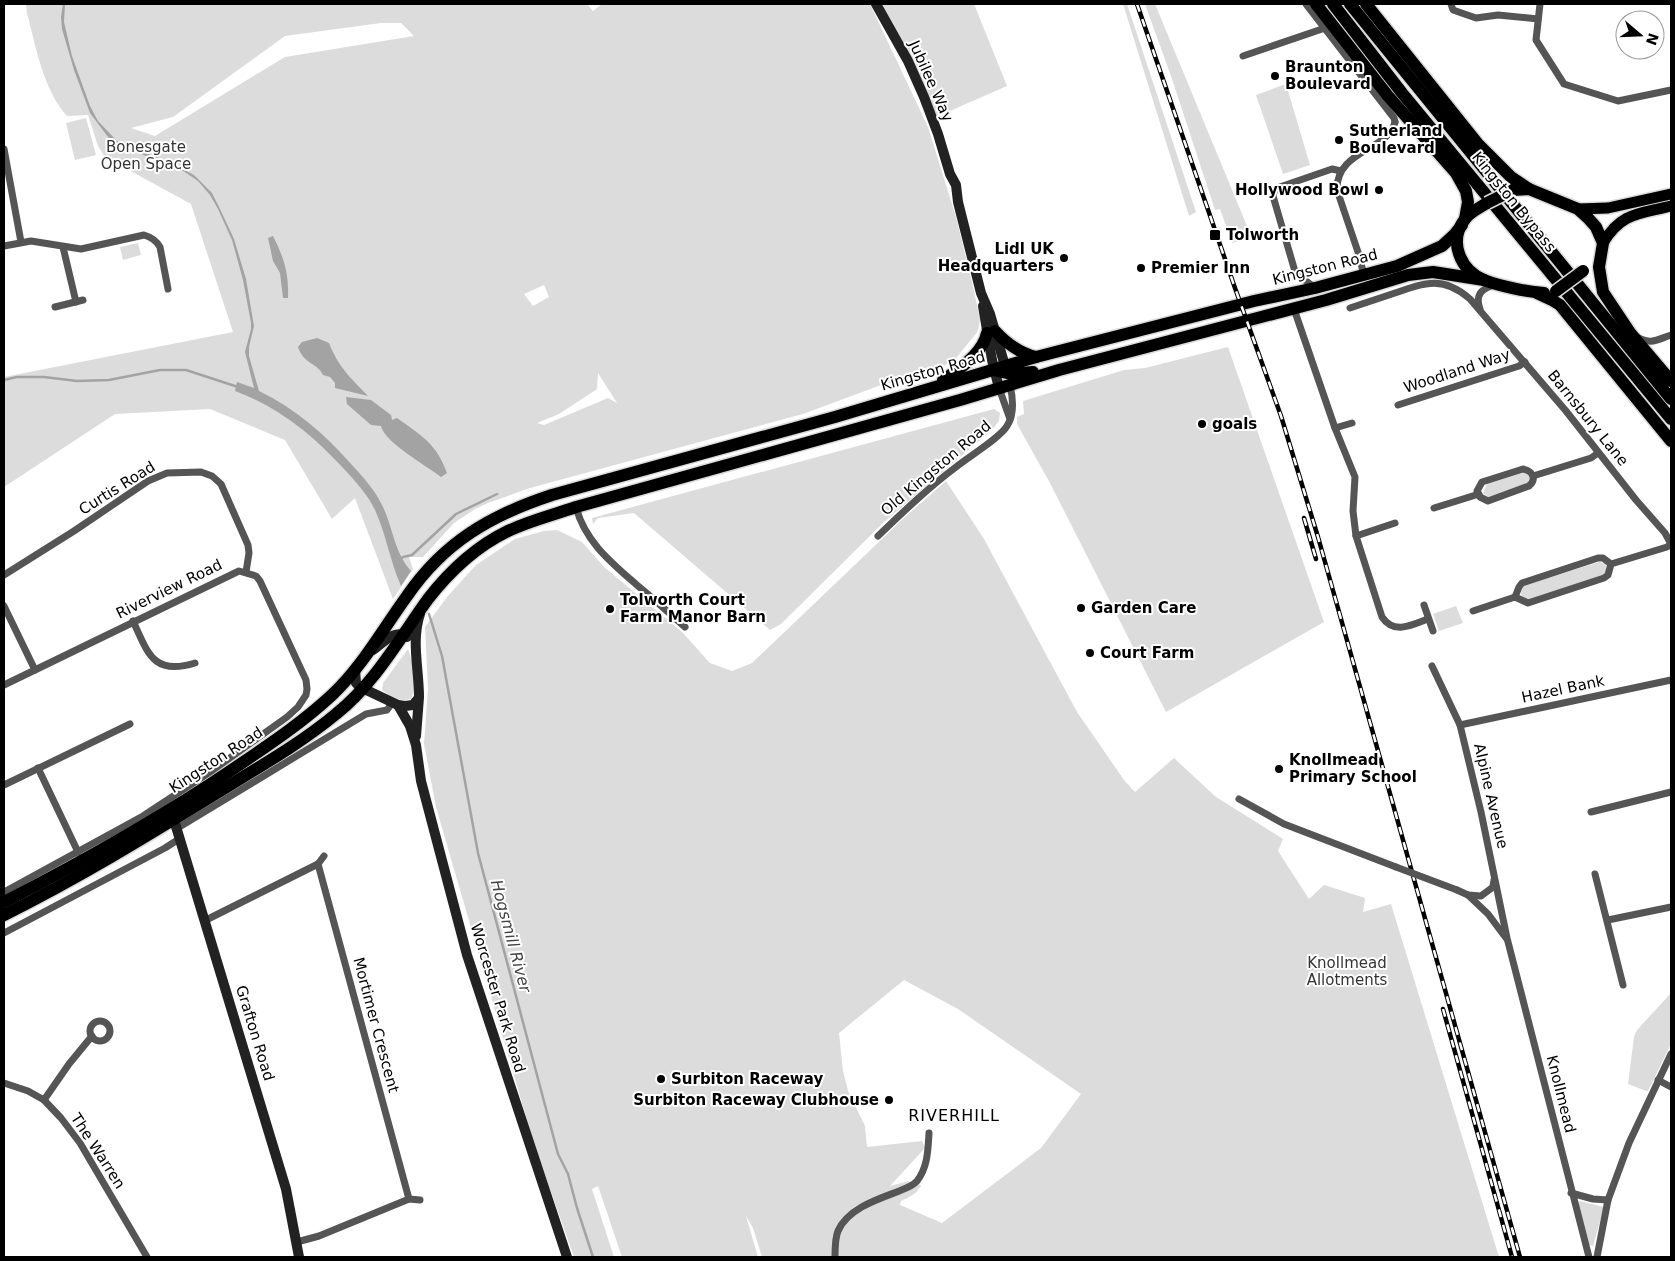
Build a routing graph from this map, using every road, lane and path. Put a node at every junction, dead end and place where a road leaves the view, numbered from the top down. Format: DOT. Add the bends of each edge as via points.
graph roads {
  1 [pos="876,4"];
  2 [pos="1306,4"];
  3 [pos="1316,4"];
  4 [pos="1333,4"];
  5 [pos="1350,4"];
  6 [pos="1366,4"];
  7 [pos="1451,4"];
  8 [pos="1540,4"];
  9 [pos="1538,19"];
  10 [pos="1325,28"];
  11 [pos="1244,56"];
  12 [pos="1671,90"];
  13 [pos="1395,122"];
  14 [pos="1414,124"];
  15 [pos="4,149"];
  16 [pos="1341,171"];
  17 [pos="1528,190"];
  18 [pos="1671,194"];
  19 [pos="1671,206"];
  20 [pos="1578,209"];
  21 [pos="1463,222"];
  22 [pos="21,242"];
  23 [pos="4,246"];
  24 [pos="63,247"];
  25 [pos="1602,248"];
  26 [pos="1364,275"];
  27 [pos="1484,280"];
  28 [pos="1499,284"];
  29 [pos="1315,288"];
  30 [pos="168,289"];
  31 [pos="1537,293"];
  32 [pos="55,307"];
  33 [pos="1350,308"];
  34 [pos="1294,309"];
  35 [pos="1481,312"];
  36 [pos="991,332"];
  37 [pos="1631,334"];
  38 [pos="1671,335"];
  39 [pos="1036,358"];
  40 [pos="1525,362"];
  41 [pos="1003,377"];
  42 [pos="1671,381"];
  43 [pos="932,387"];
  44 [pos="1671,399"];
  45 [pos="1398,405"];
  46 [pos="1671,419"];
  47 [pos="1010,420"];
  48 [pos="1352,423"];
  49 [pos="1336,428"];
  50 [pos="1671,441"];
  51 [pos="1598,453"];
  52 [pos="1533,476"];
  53 [pos="1478,494"];
  54 [pos="576,507"];
  55 [pos="1434,508"];
  56 [pos="1395,523"];
  57 [pos="878,536"];
  58 [pos="1356,536"];
  59 [pos="1671,544"];
  60 [pos="1611,564"];
  61 [pos="246,572"];
  62 [pos="4,575"];
  63 [pos="1514,597"];
  64 [pos="1424,605"];
  65 [pos="4,606"];
  66 [pos="422,609"];
  67 [pos="1473,611"];
  68 [pos="1428,618"];
  69 [pos="133,621"];
  70 [pos="685,627"];
  71 [pos="1433,631"];
  72 [pos="404,635"];
  73 [pos="416,651"];
  74 [pos="195,663"];
  75 [pos="358,665"];
  76 [pos="1432,666"];
  77 [pos="35,670"];
  78 [pos="1671,680"];
  79 [pos="4,685"];
  80 [pos="363,688"];
  81 [pos="418,699"];
  82 [pos="395,703"];
  83 [pos="130,724"];
  84 [pos="1460,725"];
  85 [pos="416,745"];
  86 [pos="38,768"];
  87 [pos="4,784"];
  88 [pos="1671,792"];
  89 [pos="1239,799"];
  90 [pos="1591,812"];
  91 [pos="176,829"];
  92 [pos="78,852"];
  93 [pos="324,856"];
  94 [pos="318,864"];
  95 [pos="1595,874"];
  96 [pos="1494,877"];
  97 [pos="4,892"];
  98 [pos="1468,895"];
  99 [pos="4,902"];
  100 [pos="1671,906"];
  101 [pos="4,916"];
  102 [pos="1608,920"];
  103 [pos="204,921"];
  104 [pos="4,933"];
  105 [pos="1506,938"];
  106 [pos="1623,985"];
  107 [pos="92,1036"];
  108 [pos="1671,1054"];
  109 [pos="1658,1080"];
  110 [pos="4,1083"];
  111 [pos="1671,1087"];
  112 [pos="44,1100"];
  113 [pos="929,1133"];
  114 [pos="1571,1193"];
  115 [pos="409,1199"];
  116 [pos="420,1200"];
  117 [pos="1608,1200"];
  118 [pos="297,1242"];
  119 [pos="147,1257"];
  120 [pos="300,1257"];
  121 [pos="566,1257"];
  122 [pos="835,1257"];
  123 [pos="1590,1257"];
  124 [pos="1596,1257"];
  1 -- 36 [label="main road, Jubilee Way" via="908,61 938,134"];
  2 -- 10 [label="street"];
  3 -- 14 [label="highway"];
  4 -- 46 [label="highway, Kingston Bypass" via="1402,93"];
  5 -- 44 [label="highway, Kingston Bypass"];
  6 -- 17 [label="highway" via="1478,144"];
  7 -- 9 [label="street" via="1453,10 1476,18 1498,15"];
  8 -- 9 [label="street"];
  9 -- 12 [label="street" via="1536,40 1564,84 1618,101"];
  10 -- 11 [label="street"];
  10 -- 13 [label="street"];
  13 -- 14 [label="street"];
  13 -- 16 [label="street" via="1389,134"];
  14 -- 21 [label="highway" via="1466,191 1468,202"];
  15 -- 22 [label="street"];
  16 -- 26 [label="street" via="1336,182 1337,190"];
  16 -- 29 [label="street" via="1332,169 1278,188 1273,196 1296,273"];
  17 -- 20 [label="highway"];
  17 -- 21 [label="highway, bridge" via="1513,190 1486,203"];
  18 -- 20 [label="main road" via="1608,208"];
  19 -- 25 [label="main road" via="1624,218 1613,227"];
  20 -- 25 [label="highway" via="1596,227"];
  21 -- 26 [label="highway, Kingston Road" via="1442,246 1397,266"];
  21 -- 27 [label="highway" via="1457,240 1459,256 1466,267"];
  22 -- 23 [label="street"];
  22 -- 24 [label="street"];
  24 -- 30 [label="street" via="81,249 150,236 160,247"];
  24 -- 32 [label="street" via="79,301"];
  25 -- 31 [label="highway, bridge" via="1596,261 1556,291"];
  25 -- 37 [label="highway" via="1599,267 1603,292"];
  26 -- 29 [label="highway, Kingston Road"];
  27 -- 28 [label="highway"];
  27 -- 34 [label="highway, Kingston Road" via="1420,272"];
  28 -- 31 [label="highway"];
  28 -- 35 [label="street" via="1484,288 1479,293"];
  29 -- 39 [label="highway, Kingston Road"];
  31 -- 50 [label="highway" via="1560,306"];
  33 -- 35 [label="street, Barnsbury Lane" via="1434,282 1456,289"];
  34 -- 41 [label="highway, Kingston Road" via="1059,370"];
  34 -- 49 [label="street"];
  35 -- 40 [label="street, Barnsbury Lane"];
  36 -- 39 [label="highway" via="1018,351"];
  36 -- 41 [label="main road, Jubilee Way"];
  36 -- 43 [label="highway" via="965,364"];
  37 -- 38 [label="street" via="1648,342"];
  37 -- 42 [label="highway"];
  39 -- 41 [label="highway, Kingston Road"];
  40 -- 45 [label="street, Woodland Way"];
  40 -- 51 [label="street, Barnsbury Lane"];
  41 -- 43 [label="highway, Kingston Road"];
  41 -- 47 [label="street, Old Kingston Road"];
  41 -- 47 [label="street, Old Kingston Road" via="1012,404"];
  41 -- 54 [label="highway, Kingston Road"];
  43 -- 75 [label="highway, Kingston Road" via="527,504 497,516 467,534 424,572"];
  47 -- 57 [label="street, Old Kingston Road" via="1001,432 910,505"];
  48 -- 49 [label="street"];
  49 -- 58 [label="street" via="1355,477 1353,511"];
  51 -- 52 [label="street"];
  51 -- 59 [label="street, Barnsbury Lane"];
  52 -- 53 [label="street" via="1523,469 1486,481"];
  52 -- 53 [label="street" via="1529,486 1488,501"];
  53 -- 55 [label="street"];
  54 -- 66 [label="highway, Kingston Road" via="508,531 489,542 466,560"];
  54 -- 70 [label="street" via="578,517 601,552"];
  56 -- 58 [label="street"];
  58 -- 68 [label="street" via="1386,622 1398,628"];
  59 -- 60 [label="street"];
  60 -- 63 [label="street" via="1598,558 1522,583"];
  60 -- 63 [label="street" via="1604,578 1528,603"];
  61 -- 62 [label="street, Curtis Road" via="248,545 221,484 212,476 193,472 167,473 148,481"];
  61 -- 69 [label="street, Riverview Road" via="235,573"];
  61 -- 92 [label="street, Riverview Road" via="260,581 306,680 306,695 287,717 213,770 144,816"];
  63 -- 67 [label="street"];
  64 -- 68 [label="street"];
  65 -- 77 [label="street"];
  66 -- 72 [label="highway, Kingston Road"];
  66 -- 73 [label="main road" via="416,627"];
  68 -- 71 [label="street"];
  69 -- 74 [label="street" via="155,661 169,667"];
  69 -- 77 [label="street, Riverview Road"];
  72 -- 73 [label="main road"];
  72 -- 75 [label="main road" via="391,637"];
  72 -- 80 [label="highway, Kingston Road"];
  73 -- 81 [label="main road"];
  75 -- 80 [label="main road" via="356,683"];
  75 -- 99 [label="highway, Kingston Road" via="333,694 309,714 205,788"];
  76 -- 84 [label="street, Alpine Avenue"];
  77 -- 79 [label="street, Riverview Road"];
  78 -- 84 [label="street, Hazel Bank"];
  80 -- 82 [label="main road"];
  80 -- 91 [label="highway, Kingston Road" via="338,713"];
  81 -- 82 [label="main road" via="410,706"];
  81 -- 85 [label="main road"];
  82 -- 85 [label="main road" via="410,726"];
  82 -- 91 [label="street" via="387,710 366,714"];
  83 -- 86 [label="street"];
  84 -- 96 [label="street, Alpine Avenue"];
  85 -- 121 [label="main road, Worcester Park Road" via="422,781 467,955"];
  86 -- 87 [label="street"];
  86 -- 92 [label="street"];
  88 -- 90 [label="street"];
  89 -- 98 [label="street, bridge" via="1284,824"];
  91 -- 101 [label="highway, Kingston Road" via="105,861"];
  91 -- 103 [label="main road, Grafton Road"];
  91 -- 104 [label="street" via="159,852"];
  92 -- 97 [label="street"];
  93 -- 94 [label="street"];
  94 -- 103 [label="street"];
  94 -- 115 [label="street, Mortimer Crescent"];
  95 -- 102 [label="street"];
  96 -- 98 [label="street" via="1493,887 1481,896"];
  96 -- 105 [label="street, Alpine Avenue"];
  98 -- 105 [label="street"];
  100 -- 102 [label="street"];
  102 -- 106 [label="street"];
  103 -- 118 [label="main road, Grafton Road" via="286,1189"];
  105 -- 114 [label="street, Knollmead"];
  107 -- 112 [label="street"];
  108 -- 109 [label="street"];
  109 -- 111 [label="street"];
  109 -- 117 [label="street" via="1629,1143"];
  110 -- 112 [label="street, The Warren"];
  112 -- 119 [label="street, The Warren" via="80,1143"];
  113 -- 122 [label="street" via="927,1158 916,1182 851,1214 838,1230"];
  114 -- 117 [label="street" via="1593,1200"];
  114 -- 123 [label="street, Knollmead"];
  115 -- 116 [label="street"];
  115 -- 118 [label="street" via="320,1236"];
  117 -- 124 [label="street"];
  118 -- 120 [label="main road, Grafton Road"];
}
